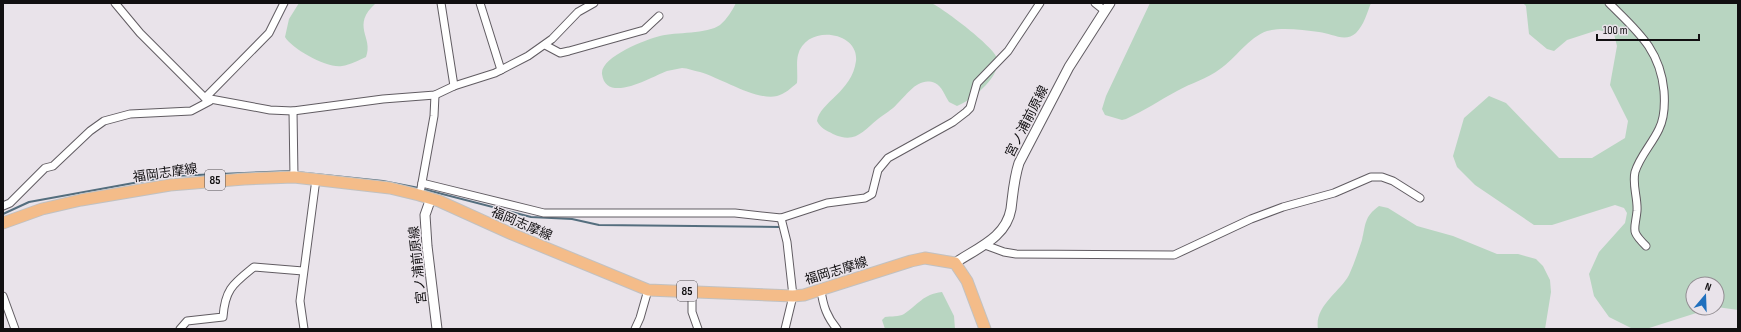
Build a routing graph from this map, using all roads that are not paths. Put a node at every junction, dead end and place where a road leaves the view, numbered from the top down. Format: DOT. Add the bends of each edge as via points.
graph roads {
  1 [pos="115,3"];
  2 [pos="284,3"];
  3 [pos="440,3"];
  4 [pos="480,3"];
  5 [pos="594,3"];
  6 [pos="1040,3"];
  7 [pos="1094,3"];
  8 [pos="1609,3"];
  9 [pos="1107,7"];
  10 [pos="659,16"];
  11 [pos="545,45"];
  12 [pos="501,70"];
  13 [pos="454,86"];
  14 [pos="435,95"];
  15 [pos="207,100"];
  16 [pos="293,111"];
  17 [pos="294,172"];
  18 [pos="316,179"];
  19 [pos="422,184"];
  20 [pos="419,195"];
  21 [pos="431,198"];
  22 [pos="1420,198"];
  23 [pos="3,206"];
  24 [pos="781,218"];
  25 [pos="3,223"];
  26 [pos="985,245"];
  27 [pos="1646,246"];
  28 [pos="956,263"];
  29 [pos="303,271"];
  30 [pos="648,290"];
  31 [pos="821,290"];
  32 [pos="692,291"];
  33 [pos="3,296"];
  34 [pos="793,296"];
  35 [pos="14,329"];
  36 [pos="180,329"];
  37 [pos="304,329"];
  38 [pos="437,329"];
  39 [pos="634,329"];
  40 [pos="698,329"];
  41 [pos="785,329"];
  42 [pos="837,329"];
  43 [pos="985,329"];
  1 -- 15 [label="street" via="140,33"];
  2 -- 15 [label="street" via="275,25 266,38"];
  3 -- 13 [label="street"];
  4 -- 12 [label="street"];
  5 -- 11 [label="street" via="570,18"];
  6 -- 24 [label="street" via="1008,51 976,83 966,112 948,125 888,158 878,170 869,196 827,203"];
  7 -- 9 [label="street"];
  8 -- 27 [label="street" via="1650,46 1657,58 1663,79 1664,117 1635,173 1635,235"];
  9 -- 26 [label="main road, 宮ノ浦前原線" via="1069,67 1019,163 1005,224"];
  10 -- 11 [label="street" via="636,33 569,51 560,53"];
  11 -- 12 [label="street"];
  12 -- 13 [label="street"];
  13 -- 14 [label="street"];
  14 -- 16 [label="street"];
  14 -- 19 [label="street" via="434,116"];
  15 -- 16 [label="street"];
  15 -- 23 [label="street" via="191,111 130,114 104,121 53,166 45,168 10,203"];
  16 -- 17 [label="street"];
  17 -- 18 [label="main road, 福岡志摩線 / 85"];
  17 -- 25 [label="main road, 福岡志摩線 / 85" via="200,181 81,200 42,209"];
  18 -- 20 [label="main road, 福岡志摩線 / 85" via="390,188"];
  18 -- 29 [label="street"];
  19 -- 20 [label="street"];
  19 -- 24 [label="street" via="544,213 735,213"];
  20 -- 21 [label="main road, 福岡志摩線 / 85"];
  21 -- 30 [label="main road, 福岡志摩線 / 85" via="598,271"];
  21 -- 38 [label="main road, 宮ノ浦前原線" via="425,215"];
  22 -- 26 [label="street" via="1393,181 1371,177 1334,193 1251,219 1174,255 1016,254"];
  24 -- 34 [label="street" via="787,242"];
  26 -- 28 [label="main road, 宮ノ浦前原線"];
  28 -- 31 [label="main road, 福岡志摩線 / 85" via="926,258 911,260"];
  28 -- 43 [label="main road" via="967,281"];
  29 -- 36 [label="street" via="254,267 233,285 224,300 223,317 187,321"];
  29 -- 37 [label="street" via="300,301"];
  30 -- 32 [label="main road, 福岡志摩線 / 85"];
  30 -- 39 [label="street"];
  31 -- 34 [label="main road, 福岡志摩線 / 85"];
  31 -- 42 [label="street" via="822,304"];
  32 -- 34 [label="main road, 福岡志摩線 / 85"];
  32 -- 40 [label="street" via="692,312"];
  33 -- 35 [label="street"];
  34 -- 41 [label="street"];
}
